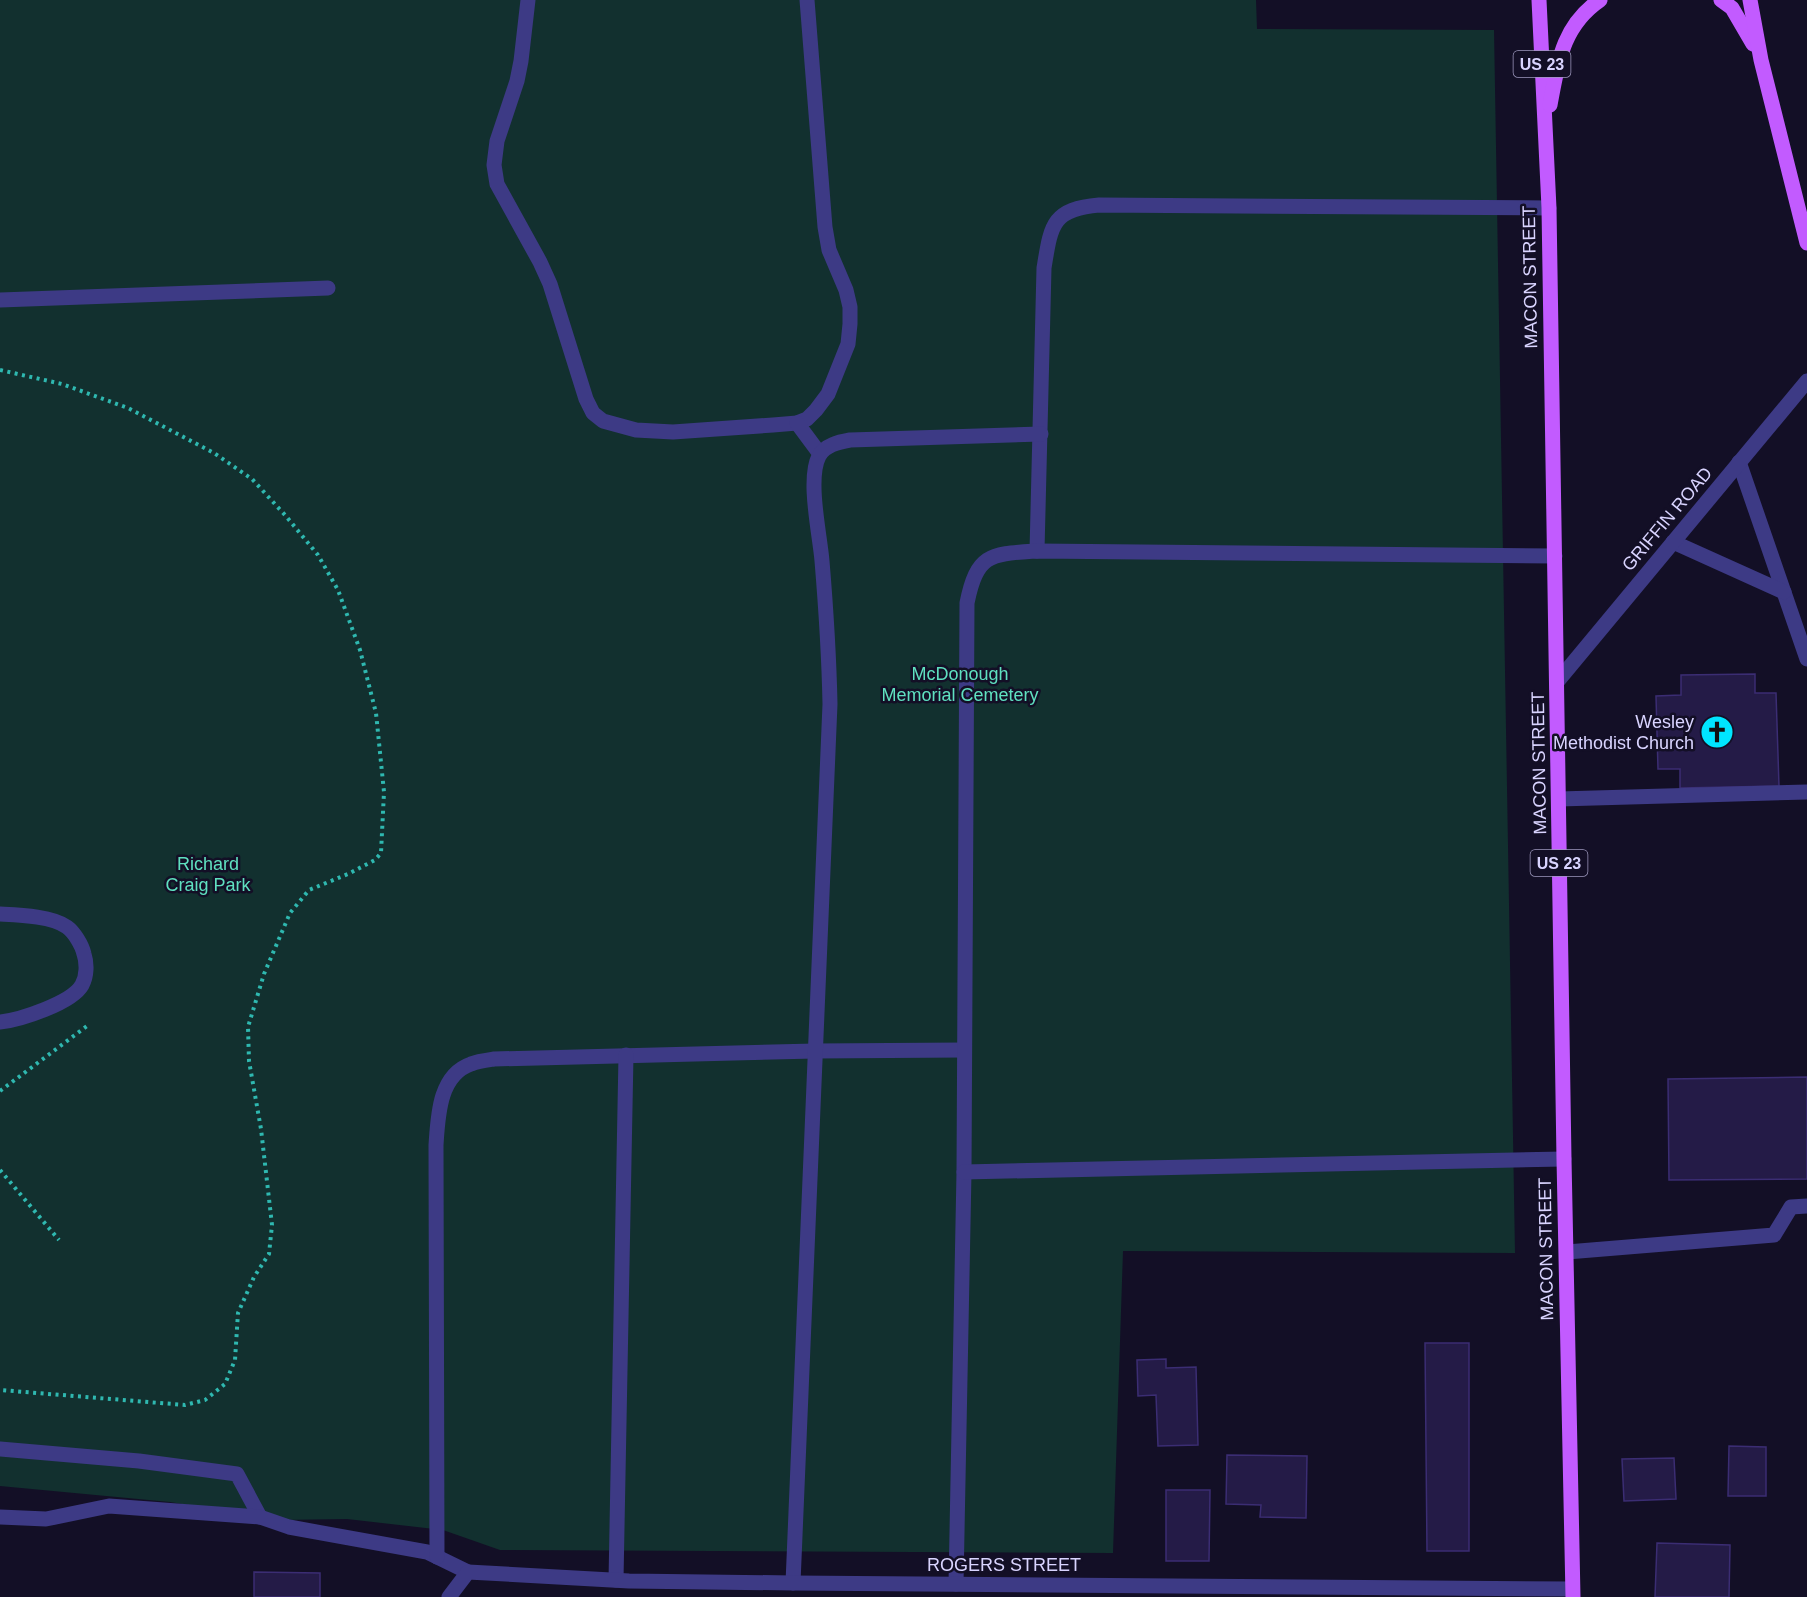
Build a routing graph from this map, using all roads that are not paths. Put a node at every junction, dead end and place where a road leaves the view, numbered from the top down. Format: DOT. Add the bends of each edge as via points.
graph roads {
  1 [pos="528,0"];
  2 [pos="807,0"];
  3 [pos="1539,0"];
  4 [pos="1600,0"];
  5 [pos="1721,0"];
  6 [pos="1750,0"];
  7 [pos="1761,60"];
  8 [pos="1545,129"];
  9 [pos="1549,208"];
  10 [pos="1807,243"];
  11 [pos="328,288"];
  12 [pos="0,300"];
  13 [pos="1807,381"];
  14 [pos="797,423"];
  15 [pos="1041,434"];
  16 [pos="820,454"];
  17 [pos="1740,462"];
  18 [pos="1673,542"];
  19 [pos="1037,551"];
  20 [pos="1555,556"];
  21 [pos="1784,592"];
  22 [pos="1807,659"];
  23 [pos="1557,682"];
  24 [pos="1807,792"];
  25 [pos="1559,799"];
  26 [pos="0,914"];
  27 [pos="0,1022"];
  28 [pos="964,1050"];
  29 [pos="815,1051"];
  30 [pos="626,1055"];
  31 [pos="1564,1160"];
  32 [pos="964,1172"];
  33 [pos="1807,1206"];
  34 [pos="1567,1252"];
  35 [pos="0,1449"];
  36 [pos="0,1517"];
  37 [pos="260,1517"];
  38 [pos="437,1557"];
  39 [pos="468,1572"];
  40 [pos="616,1580"];
  41 [pos="793,1583"];
  42 [pos="956,1584"];
  43 [pos="928,1591"];
  44 [pos="1573,1593"];
  45 [pos="449,1597"];
  1 -- 14 [label="street" via="519,71 497,141 494,165 497,184 527,235 549,284 593,413 603,421 636,430"];
  2 -- 14 [label="street" via="825,227 829,250 846,290 850,324 848,344 828,394 807,419"];
  3 -- 8 [label="main road, MACON STREET / US 23"];
  4 -- 8 [label="main road" via="1571,29 1560,53"];
  5 -- 7 [label="main road" via="1732,8"];
  6 -- 7 [label="main road"];
  7 -- 10 [label="main road"];
  8 -- 9 [label="main road, MACON STREET / US 23"];
  9 -- 15 [label="street" via="1099,205 1065,212 1056,220 1051,233 1044,268"];
  9 -- 20 [label="main road, MACON STREET / US 23"];
  11 -- 12 [label="street"];
  13 -- 17 [label="street, GRIFFIN ROAD"];
  14 -- 16 [label="street"];
  15 -- 16 [label="street" via="850,440 833,444"];
  15 -- 19 [label="street"];
  16 -- 29 [label="street" via="814,469 814,488 830,704"];
  17 -- 18 [label="street, GRIFFIN ROAD"];
  17 -- 21 [label="street"];
  18 -- 21 [label="street"];
  18 -- 23 [label="street, GRIFFIN ROAD"];
  19 -- 20 [label="street"];
  19 -- 28 [label="street" via="1005,553 987,560 976,570 971,582"];
  20 -- 23 [label="main road, MACON STREET / US 23"];
  21 -- 22 [label="street"];
  23 -- 25 [label="main road, MACON STREET / US 23"];
  24 -- 25 [label="street"];
  25 -- 31 [label="main road, MACON STREET / US 23"];
  26 -- 27 [label="street" via="36,916 67,927 82,946 87,963 82,986 58,1004 14,1021"];
  28 -- 29 [label="street"];
  28 -- 32 [label="street"];
  29 -- 30 [label="street"];
  29 -- 41 [label="street"];
  30 -- 38 [label="street" via="494,1059 469,1064 451,1078 443,1094 436,1145"];
  30 -- 40 [label="street"];
  31 -- 32 [label="street"];
  31 -- 34 [label="main road, MACON STREET / US 23"];
  32 -- 42 [label="street"];
  33 -- 34 [label="street" via="1791,1207 1774,1235"];
  34 -- 44 [label="main road, MACON STREET / US 23"];
  35 -- 37 [label="street" via="237,1474"];
  36 -- 37 [label="street" via="46,1519 109,1506"];
  37 -- 38 [label="street" via="289,1527"];
  38 -- 39 [label="street"];
  39 -- 40 [label="street, ROGERS STREET"];
  39 -- 45 [label="street"];
  40 -- 41 [label="street, ROGERS STREET"];
  41 -- 43 [label="street, ROGERS STREET"];
  42 -- 43 [label="street, ROGERS STREET"];
  42 -- 44 [label="street, ROGERS STREET"];
}
